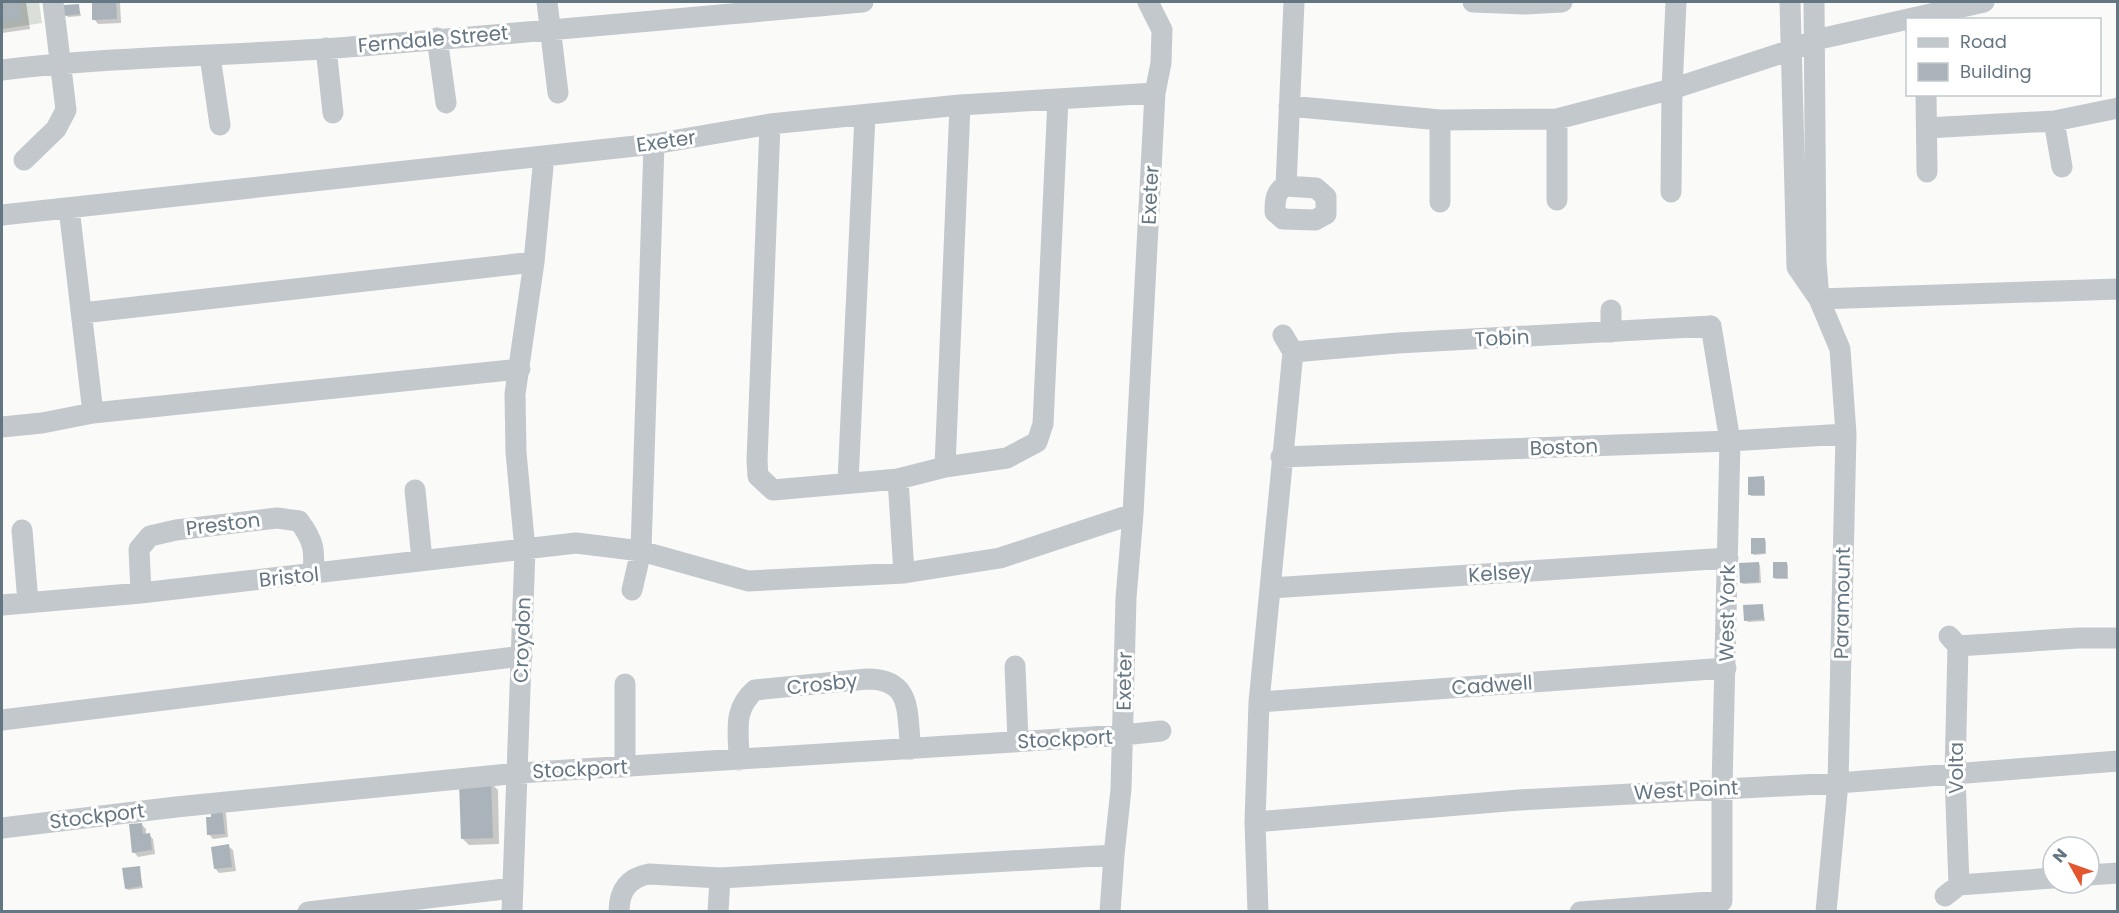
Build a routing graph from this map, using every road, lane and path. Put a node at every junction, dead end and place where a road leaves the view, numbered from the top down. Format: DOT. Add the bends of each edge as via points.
graph roads {
  1 [pos="53,2"];
  2 [pos="547,2"];
  3 [pos="863,2"];
  4 [pos="1148,2"];
  5 [pos="1294,2"];
  6 [pos="1473,2"];
  7 [pos="1562,2"];
  8 [pos="1676,2"];
  9 [pos="1790,2"];
  10 [pos="1814,2"];
  11 [pos="1984,2"];
  12 [pos="1924,12"];
  13 [pos="551,30"];
  14 [pos="437,38"];
  15 [pos="1815,40"];
  16 [pos="326,48"];
  17 [pos="1791,50"];
  18 [pos="210,56"];
  19 [pos="60,63"];
  20 [pos="2,70"];
  21 [pos="1672,88"];
  22 [pos="558,93"];
  23 [pos="1155,93"];
  24 [pos="1926,96"];
  25 [pos="1058,99"];
  26 [pos="446,103"];
  27 [pos="960,105"];
  28 [pos="1289,106"];
  29 [pos="2118,108"];
  30 [pos="333,113"];
  31 [pos="866,115"];
  32 [pos="1557,119"];
  33 [pos="1440,120"];
  34 [pos="2054,121"];
  35 [pos="770,124"];
  36 [pos="220,125"];
  37 [pos="1927,128"];
  38 [pos="654,144"];
  39 [pos="544,156"];
  40 [pos="24,160"];
  41 [pos="2062,167"];
  42 [pos="1927,172"];
  43 [pos="1286,186"];
  44 [pos="1671,192"];
  45 [pos="1557,200"];
  46 [pos="1440,202"];
  47 [pos="69,208"];
  48 [pos="2,215"];
  49 [pos="534,262"];
  50 [pos="2118,289"];
  51 [pos="1819,299"];
  52 [pos="1611,310"];
  53 [pos="82,313"];
  54 [pos="1718,319"];
  55 [pos="1611,332"];
  56 [pos="520,369"];
  57 [pos="93,412"];
  58 [pos="2,427"];
  59 [pos="1846,434"];
  60 [pos="1730,441"];
  61 [pos="1281,457"];
  62 [pos="945,467"];
  63 [pos="898,479"];
  64 [pos="848,482"];
  65 [pos="415,490"];
  66 [pos="1133,514"];
  67 [pos="22,530"];
  68 [pos="525,550"];
  69 [pos="640,551"];
  70 [pos="1728,558"];
  71 [pos="422,560"];
  72 [pos="904,573"];
  73 [pos="313,574"];
  74 [pos="1271,588"];
  75 [pos="632,590"];
  76 [pos="141,593"];
  77 [pos="28,602"];
  78 [pos="2,605"];
  79 [pos="2118,638"];
  80 [pos="522,656"];
  81 [pos="1015,666"];
  82 [pos="1726,668"];
  83 [pos="625,684"];
  84 [pos="1259,702"];
  85 [pos="2,720"];
  86 [pos="1161,731"];
  87 [pos="1123,735"];
  88 [pos="1018,741"];
  89 [pos="911,749"];
  90 [pos="739,760"];
  91 [pos="2118,761"];
  92 [pos="625,766"];
  93 [pos="519,773"];
  94 [pos="1955,775"];
  95 [pos="1838,783"];
  96 [pos="1722,788"];
  97 [pos="1255,822"];
  98 [pos="2,828"];
  99 [pos="1113,855"];
  100 [pos="2118,873"];
  101 [pos="2101,874"];
  102 [pos="720,878"];
  103 [pos="2041,880"];
  104 [pos="513,888"];
  105 [pos="308,912"];
  106 [pos="512,912"];
  107 [pos="619,912"];
  108 [pos="718,912"];
  109 [pos="1110,912"];
  110 [pos="1258,912"];
  111 [pos="1580,912"];
  112 [pos="1826,912"];
  1 -- 19 [label="street"];
  2 -- 13 [label="street"];
  3 -- 13 [label="street, Ferndale Street"];
  4 -- 23 [label="street" via="1162,30"];
  5 -- 28 [label="street"];
  6 -- 7 [label="street"];
  8 -- 21 [label="street"];
  9 -- 17 [label="street"];
  10 -- 15 [label="street"];
  11 -- 12 [label="street"];
  12 -- 15 [label="street"];
  13 -- 14 [label="street, Ferndale Street"];
  13 -- 22 [label="street"];
  14 -- 16 [label="street, Ferndale Street"];
  14 -- 26 [label="street"];
  15 -- 17 [label="street"];
  15 -- 51 [label="street"];
  16 -- 18 [label="street, Ferndale Street"];
  16 -- 30 [label="street"];
  17 -- 21 [label="street"];
  17 -- 51 [label="street" via="1797,267"];
  18 -- 19 [label="street, Ferndale Street"];
  18 -- 36 [label="street"];
  19 -- 20 [label="street, Ferndale Street"];
  19 -- 40 [label="street" via="66,110 56,129"];
  21 -- 32 [label="street"];
  21 -- 44 [label="street"];
  23 -- 25 [label="street, Exeter"];
  23 -- 66 [label="street, Exeter"];
  24 -- 37 [label="street"];
  25 -- 27 [label="street, Exeter"];
  25 -- 62 [label="street" via="1043,424 1037,442 1007,458"];
  27 -- 31 [label="street, Exeter"];
  27 -- 62 [label="street"];
  28 -- 33 [label="street"];
  28 -- 43 [label="street"];
  29 -- 34 [label="street"];
  31 -- 35 [label="street, Exeter"];
  31 -- 64 [label="street"];
  32 -- 33 [label="street"];
  32 -- 45 [label="street"];
  33 -- 46 [label="street"];
  34 -- 37 [label="street"];
  34 -- 41 [label="street"];
  35 -- 38 [label="street, Exeter"];
  35 -- 64 [label="street" via="758,476 773,490"];
  37 -- 42 [label="street"];
  38 -- 39 [label="street, Exeter"];
  38 -- 69 [label="street"];
  39 -- 47 [label="street, Exeter"];
  39 -- 49 [label="street, Croydon"];
  47 -- 48 [label="street, Exeter"];
  47 -- 53 [label="street"];
  49 -- 53 [label="street"];
  49 -- 56 [label="street, Croydon"];
  50 -- 51 [label="street"];
  51 -- 59 [label="street, Paramount" via="1840,349"];
  52 -- 55 [label="street"];
  53 -- 57 [label="street"];
  54 -- 55 [label="street, Tobin"];
  54 -- 60 [label="street, West York"];
  55 -- 61 [label="street, Tobin" via="1506,328 1288,343"];
  56 -- 57 [label="street"];
  56 -- 68 [label="street, Croydon" via="514,416"];
  57 -- 58 [label="street"];
  59 -- 60 [label="street, Boston"];
  59 -- 95 [label="street, Paramount"];
  60 -- 61 [label="street, Boston"];
  60 -- 70 [label="street, West York"];
  61 -- 74 [label="street"];
  62 -- 63 [label="street"];
  63 -- 64 [label="street"];
  63 -- 72 [label="street"];
  65 -- 71 [label="street"];
  66 -- 72 [label="street, Bristol" via="999,558"];
  66 -- 87 [label="street, Exeter" via="1126,598"];
  67 -- 77 [label="street"];
  68 -- 69 [label="street, Bristol" via="576,543"];
  68 -- 71 [label="street, Bristol"];
  68 -- 80 [label="street, Croydon"];
  69 -- 72 [label="street, Bristol" via="748,581"];
  69 -- 75 [label="street"];
  70 -- 74 [label="street, Kelsey"];
  70 -- 82 [label="street, West York"];
  71 -- 73 [label="street, Bristol"];
  73 -- 76 [label="street, Bristol"];
  73 -- 76 [label="street, Preston" via="315,553 310,536 299,521 277,518 150,536 138,549"];
  74 -- 84 [label="street"];
  76 -- 77 [label="street, Bristol"];
  77 -- 78 [label="street, Bristol"];
  79 -- 94 [label="street, Volta" via="1954,641"];
  80 -- 85 [label="street"];
  80 -- 93 [label="street, Croydon"];
  81 -- 88 [label="street"];
  82 -- 84 [label="street, Cadwell"];
  82 -- 96 [label="street, West York"];
  83 -- 92 [label="street"];
  84 -- 97 [label="street"];
  86 -- 87 [label="street, Stockport"];
  87 -- 88 [label="street, Stockport"];
  87 -- 99 [label="street, Exeter"];
  88 -- 89 [label="street, Stockport"];
  89 -- 90 [label="street, Stockport"];
  89 -- 90 [label="street, Crosby" via="904,695 893,683 867,679 755,690 738,713"];
  90 -- 92 [label="street, Stockport"];
  91 -- 94 [label="street, West Point"];
  92 -- 93 [label="street, Stockport"];
  93 -- 98 [label="street, Stockport"];
  93 -- 104 [label="street, Croydon"];
  94 -- 95 [label="street, West Point"];
  94 -- 103 [label="street, Volta" via="1952,891"];
  95 -- 96 [label="street, West Point"];
  95 -- 112 [label="street, Paramount"];
  96 -- 97 [label="street, West Point"];
  96 -- 111 [label="street, West York" via="1722,901"];
  97 -- 110 [label="street"];
  99 -- 102 [label="street"];
  99 -- 109 [label="street, Exeter"];
  100 -- 101 [label="street"];
  102 -- 107 [label="street" via="638,876 622,891"];
  102 -- 108 [label="street"];
  104 -- 105 [label="street"];
  104 -- 106 [label="street, Croydon"];
}
